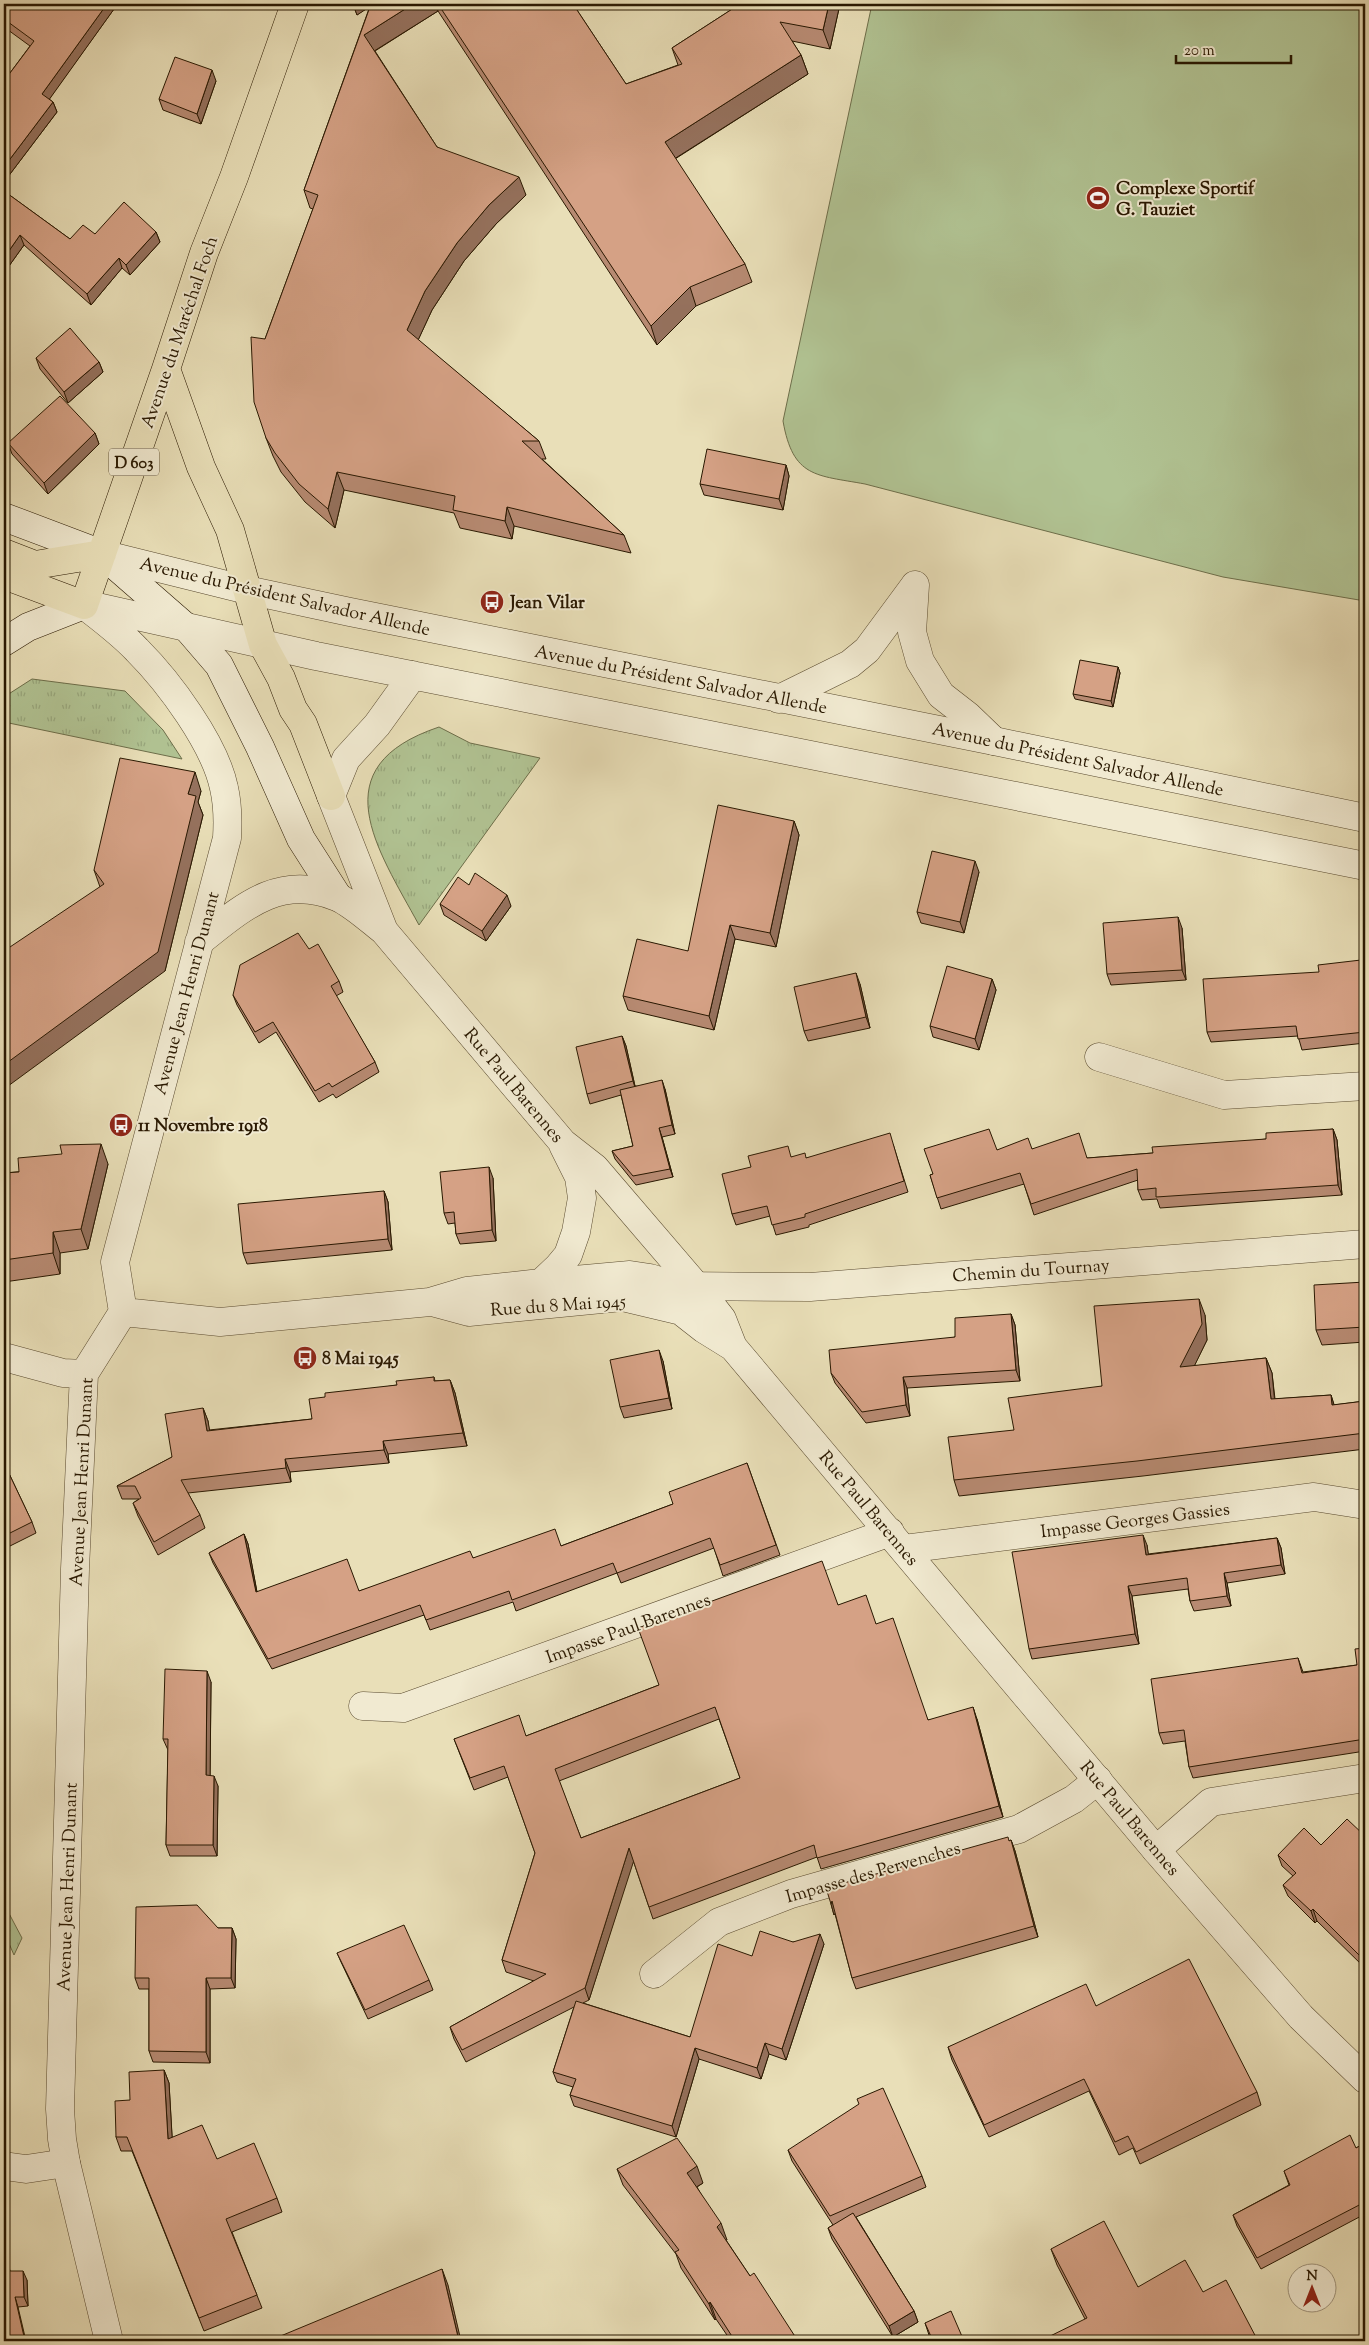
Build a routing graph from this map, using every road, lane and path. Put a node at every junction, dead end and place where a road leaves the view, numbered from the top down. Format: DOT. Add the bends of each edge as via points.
graph roads {
  1 [pos="295,4"];
  2 [pos="166,369"];
  3 [pos="4,517"];
  4 [pos="4,553"];
  5 [pos="102,554"];
  6 [pos="4,576"];
  7 [pos="247,590"];
  8 [pos="84,604"];
  9 [pos="188,629"];
  10 [pos="4,642"];
  11 [pos="263,645"];
  12 [pos="413,676"];
  13 [pos="779,699"];
  14 [pos="994,741"];
  15 [pos="332,796"];
  16 [pos="1365,818"];
  17 [pos="1365,866"];
  18 [pos="338,897"];
  19 [pos="384,930"];
  20 [pos="199,942"];
  21 [pos="1099,1057"];
  22 [pos="1365,1086"];
  23 [pos="563,1143"];
  24 [pos="1365,1244"];
  25 [pos="541,1283"];
  26 [pos="697,1287"];
  27 [pos="430,1302"];
  28 [pos="123,1312"];
  29 [pos="733,1347"];
  30 [pos="4,1357"];
  31 [pos="84,1374"];
  32 [pos="1365,1505"];
  33 [pos="897,1540"];
  34 [pos="363,1706"];
  35 [pos="1365,1778"];
  36 [pos="1098,1780"];
  37 [pos="1156,1850"];
  38 [pos="654,1974"];
  39 [pos="1365,2079"];
  40 [pos="66,2163"];
  41 [pos="4,2166"];
  42 [pos="110,2341"];
  1 -- 2 [label="main road, Avenue du Maréchal Foch / D 603" via="204,253"];
  2 -- 5 [label="main road, Avenue du Maréchal Foch / D 603"];
  2 -- 7 [label="main road" via="201,467 230,530"];
  3 -- 5 [label="street, Avenue du Président Salvador Allende"];
  4 -- 5 [label="main road" via="35,565"];
  5 -- 7 [label="street, Avenue du Président Salvador Allende"];
  5 -- 8 [label="main road, Avenue du Maréchal Foch / D 603"];
  5 -- 9 [label="street"];
  6 -- 8 [label="main road"];
  7 -- 11 [label="main road"];
  7 -- 13 [label="street, Avenue du Président Salvador Allende"];
  8 -- 9 [label="street"];
  8 -- 10 [label="street" via="28,627"];
  8 -- 20 [label="street, Avenue Jean Henri Dunant" via="136,649 167,684 200,732 224,786 228,838"];
  9 -- 11 [label="street"];
  9 -- 18 [label="street" via="219,665 301,839"];
  11 -- 12 [label="street"];
  11 -- 15 [label="main road" via="303,724"];
  12 -- 15 [label="street" via="377,725 346,759"];
  12 -- 17 [label="street"];
  13 -- 14 [label="street, Avenue du Président Salvador Allende"];
  13 -- 14 [label="street" via="850,664 867,650 915,585 912,632 920,661 941,695"];
  14 -- 16 [label="street, Avenue du Président Salvador Allende"];
  15 -- 19 [label="street, Rue Paul Barennes"];
  18 -- 19 [label="street, Rue Paul Barennes"];
  18 -- 20 [label="street" via="308,889 282,890 259,898 233,914"];
  19 -- 23 [label="street, Rue Paul Barennes"];
  20 -- 28 [label="street, Avenue Jean Henri Dunant" via="178,1032 115,1262"];
  21 -- 22 [label="street" via="1224,1096"];
  23 -- 25 [label="street, Rue du 8 Mai 1945" via="579,1177 582,1198 568,1255"];
  23 -- 26 [label="street, Rue Paul Barennes" via="595,1168"];
  24 -- 26 [label="street, Chemin du Tournay" via="810,1287"];
  25 -- 26 [label="street, Rue du 8 Mai 1945" via="630,1275 676,1286"];
  25 -- 27 [label="street, Rue du 8 Mai 1945" via="467,1291"];
  26 -- 29 [label="street, Rue Paul Barennes" via="722,1318"];
  27 -- 28 [label="street, Rue du 8 Mai 1945" via="220,1322"];
  27 -- 29 [label="street, Rue du 8 Mai 1945" via="469,1312 622,1298 681,1311"];
  28 -- 31 [label="street, Avenue Jean Henri Dunant"];
  29 -- 33 [label="street, Rue Paul Barennes"];
  30 -- 31 [label="street" via="63,1373"];
  31 -- 40 [label="street, Avenue Jean Henri Dunant" via="60,2109"];
  32 -- 33 [label="street, Impasse Georges Gassies" via="1314,1497"];
  33 -- 34 [label="street, Impasse Paul Barennes" via="404,1708"];
  33 -- 36 [label="street, Rue Paul Barennes"];
  35 -- 37 [label="street" via="1211,1802"];
  36 -- 37 [label="street, Rue Paul Barennes"];
  36 -- 38 [label="street, Impasse des Pervenches" via="1074,1799 1019,1829 791,1894 719,1922"];
  37 -- 39 [label="street, Rue Paul Barennes" via="1301,2017"];
  40 -- 41 [label="street" via="26,2169"];
  40 -- 42 [label="street, Avenue Jean Henri Dunant"];
}
